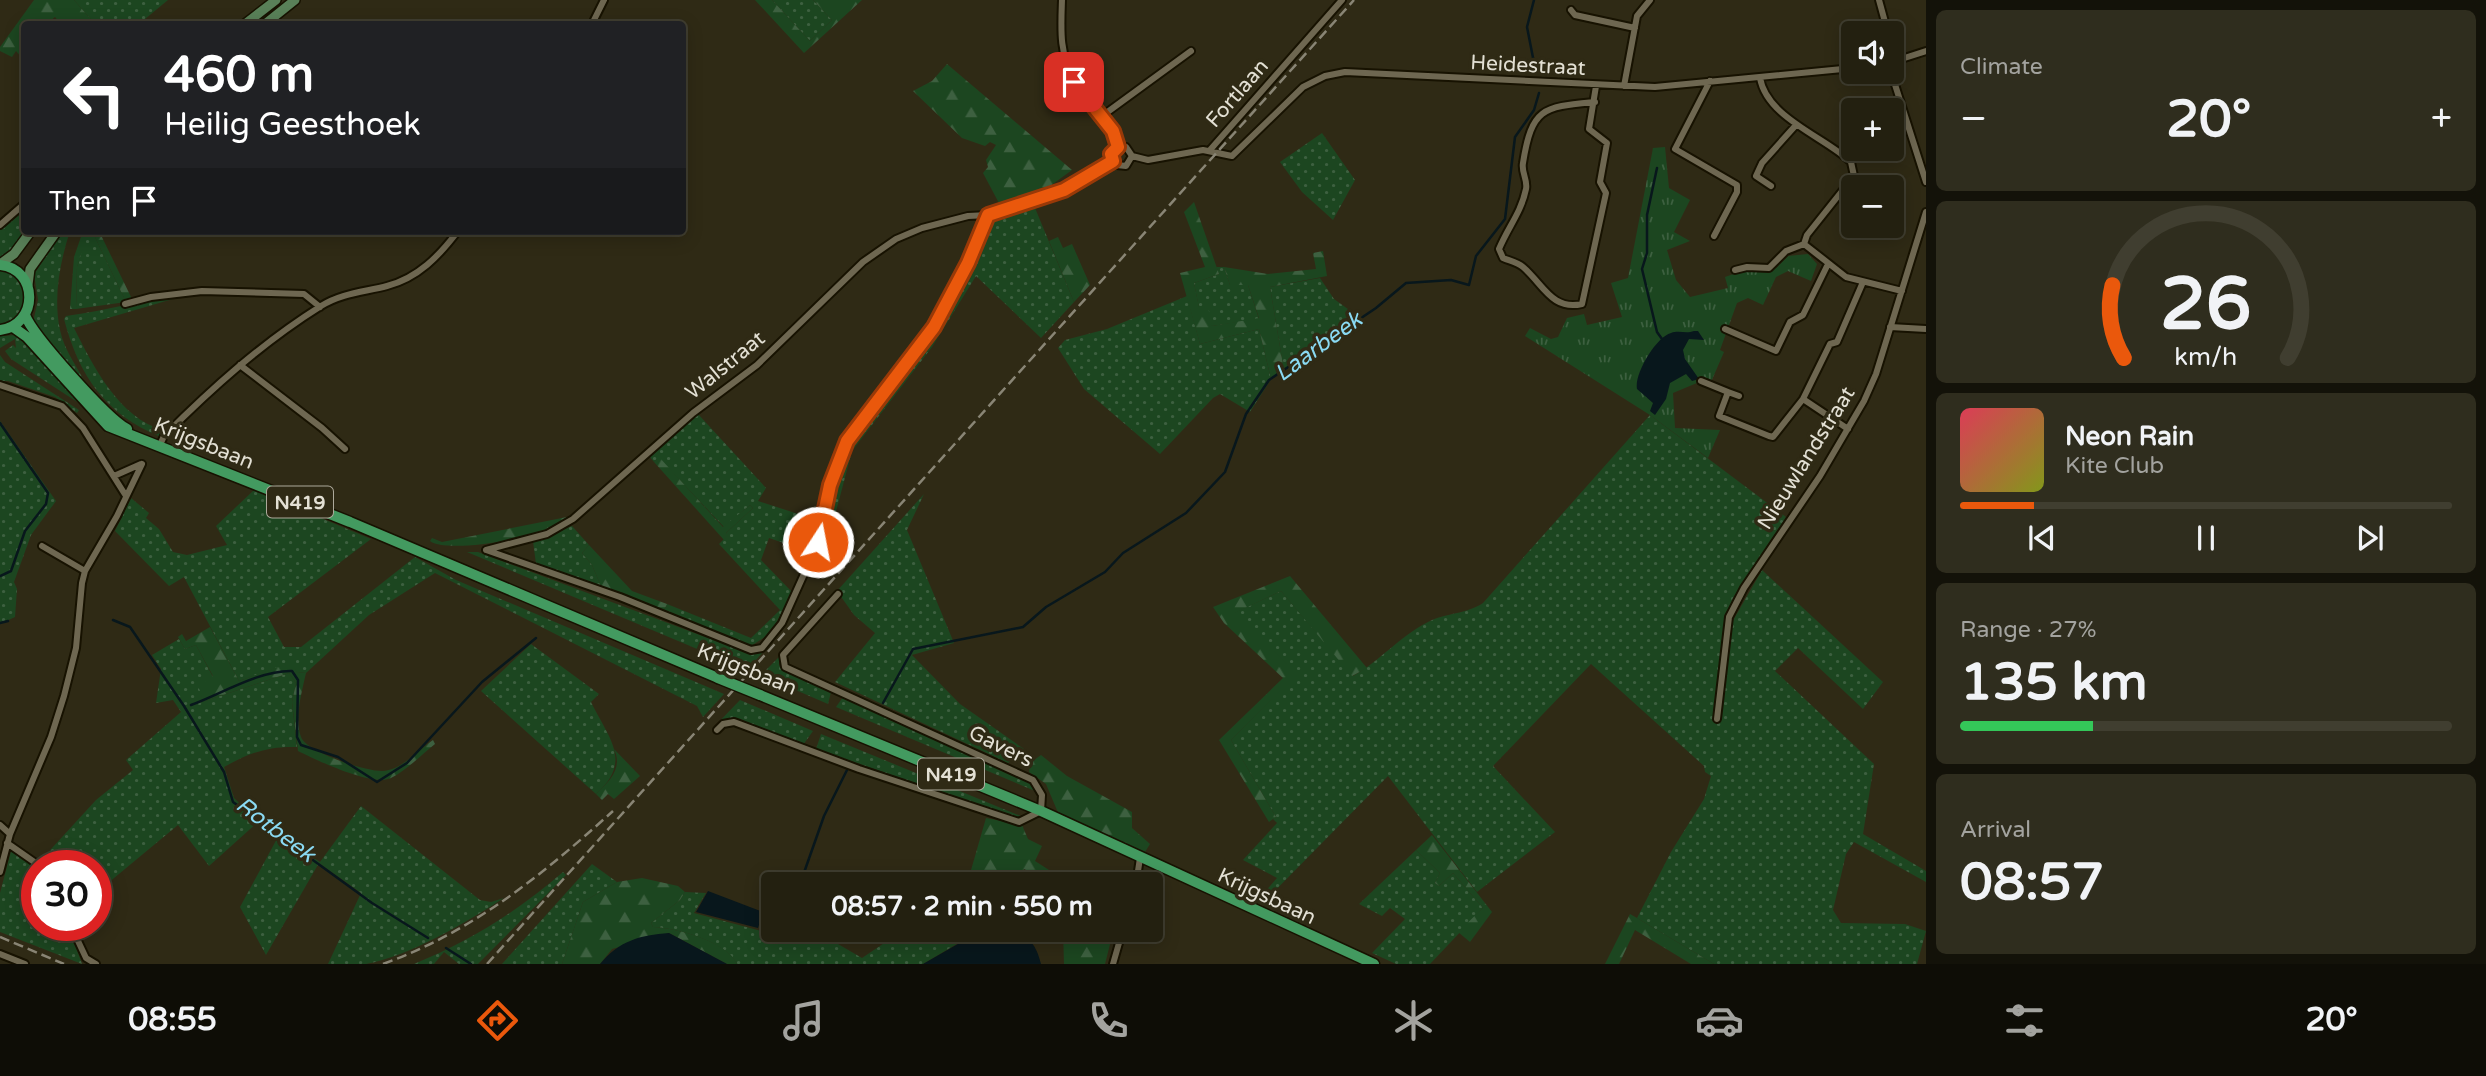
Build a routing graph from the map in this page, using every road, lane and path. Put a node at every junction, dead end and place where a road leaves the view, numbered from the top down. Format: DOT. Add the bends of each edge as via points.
graph roads {
  1 [pos="276,0"];
  2 [pos="295,0"];
  3 [pos="604,0"];
  4 [pos="1062,0"];
  5 [pos="1342,0"];
  6 [pos="1650,0"];
  7 [pos="1879,0"];
  8 [pos="1571,10"];
  9 [pos="249,21"];
  10 [pos="269,21"];
  11 [pos="594,21"];
  12 [pos="1885,21"];
  13 [pos="1635,28"];
  14 [pos="1192,51"];
  15 [pos="1926,51"];
  16 [pos="1904,58"];
  17 [pos="1841,69"];
  18 [pos="1760,78"];
  19 [pos="1710,81"];
  20 [pos="1895,84"];
  21 [pos="1597,86"];
  22 [pos="1624,86"];
  23 [pos="1595,102"];
  24 [pos="1102,116"];
  25 [pos="1796,125"];
  26 [pos="1118,147"];
  27 [pos="1210,150"];
  28 [pos="1132,156"];
  29 [pos="1113,161"];
  30 [pos="1923,161"];
  31 [pos="1926,182"];
  32 [pos="1771,186"];
  33 [pos="21,207"];
  34 [pos="1926,212"];
  35 [pos="988,215"];
  36 [pos="0,225"];
  37 [pos="28,235"];
  38 [pos="54,235"];
  39 [pos="455,235"];
  40 [pos="1714,236"];
  41 [pos="1804,244"];
  42 [pos="0,264"];
  43 [pos="1828,264"];
  44 [pos="1735,270"];
  45 [pos="1863,282"];
  46 [pos="28,285"];
  47 [pos="1902,291"];
  48 [pos="125,304"];
  49 [pos="320,307"];
  50 [pos="25,315"];
  51 [pos="13,327"];
  52 [pos="1890,327"];
  53 [pos="1926,329"];
  54 [pos="0,330"];
  55 [pos="1725,330"];
  56 [pos="240,365"];
  57 [pos="1701,381"];
  58 [pos="0,385"];
  59 [pos="1728,392"];
  60 [pos="1739,396"];
  61 [pos="1803,399"];
  62 [pos="1848,429"];
  63 [pos="132,434"];
  64 [pos="160,445"];
  65 [pos="345,449"];
  66 [pos="114,476"];
  67 [pos="126,496"];
  68 [pos="42,545"];
  69 [pos="85,571"];
  70 [pos="838,594"];
  71 [pos="1717,719"];
  72 [pos="717,730"];
  73 [pos="1041,811"];
  74 [pos="0,825"];
  75 [pos="9,834"];
  76 [pos="7,843"];
  77 [pos="21,853"];
  78 [pos="1140,859"];
  79 [pos="0,872"];
  80 [pos="1138,872"];
  81 [pos="78,941"];
  82 [pos="1119,942"];
  83 [pos="1342,951"];
  84 [pos="0,954"];
  85 [pos="25,964"];
  86 [pos="96,964"];
  87 [pos="1113,964"];
  88 [pos="1361,964"];
  89 [pos="1374,964"];
  1 -- 9 [label="main road"];
  2 -- 10 [label="main road"];
  3 -- 11 [label="street"];
  4 -- 24 [label="street" via="1060,34 1065,60 1074,82"];
  5 -- 27 [label="street, Fortlaan"];
  6 -- 13 [label="street" via="1637,16"];
  7 -- 12 [label="street"];
  8 -- 13 [label="street" via="1575,15"];
  13 -- 22 [label="street"];
  14 -- 24 [label="street"];
  15 -- 16 [label="street"];
  17 -- 18 [label="street, Heidestraat"];
  18 -- 19 [label="street, Heidestraat"];
  18 -- 25 [label="street" via="1770,98"];
  19 -- 22 [label="street, Heidestraat"];
  19 -- 40 [label="street" via="1675,149 1737,185"];
  20 -- 30 [label="street"];
  21 -- 22 [label="street, Heidestraat"];
  21 -- 23 [label="street"];
  21 -- 27 [label="street, Heidestraat" via="1351,72 1325,75 1293,96 1232,156"];
  23 -- 23 [label="street" via="1589,129 1607,143 1600,182 1606,193 1582,304 1567,306 1549,297 1525,269 1499,251 1521,211 1527,184 1523,162 1537,118 1548,107"];
  24 -- 26 [label="street"];
  25 -- 32 [label="street" via="1756,176"];
  25 -- 41 [label="street" via="1842,153 1854,169 1853,181"];
  26 -- 28 [label="street" via="1126,147"];
  26 -- 29 [label="street" via="1111,154"];
  27 -- 28 [label="street, Fortlaan" via="1149,160"];
  28 -- 29 [label="street" via="1126,166"];
  29 -- 35 [label="street, Walstraat" via="1064,190"];
  30 -- 31 [label="street"];
  33 -- 36 [label="street"];
  34 -- 47 [label="street, Nieuwlandstraat"];
  35 -- 35 [label="street, Walstraat" via="934,327 847,441 830,485 818,542 782,623 762,648 751,650 486,550 547,534 573,519 693,413 757,365 878,250 922,228"];
  37 -- 42 [label="main road"];
  38 -- 46 [label="main road" via="30,269"];
  39 -- 49 [label="street" via="434,260 405,279 349,293"];
  41 -- 43 [label="street"];
  41 -- 44 [label="street" via="1786,251 1769,268"];
  42 -- 46 [label="main road" via="16,270"];
  43 -- 45 [label="street"];
  43 -- 55 [label="street" via="1803,315 1790,322 1776,351"];
  45 -- 47 [label="street"];
  45 -- 61 [label="street" via="1838,342 1830,344"];
  46 -- 50 [label="main road"];
  47 -- 52 [label="street, Nieuwlandstraat"];
  48 -- 49 [label="street" via="202,291 304,294"];
  49 -- 56 [label="street"];
  50 -- 51 [label="main road"];
  50 -- 63 [label="main road, Krijgsbaan / N419" via="95,401"];
  51 -- 54 [label="main road"];
  51 -- 63 [label="main road, Krijgsbaan / N419" via="101,421"];
  52 -- 53 [label="street"];
  52 -- 62 [label="street, Nieuwlandstraat" via="1876,374"];
  56 -- 64 [label="street" via="164,436"];
  56 -- 65 [label="street"];
  57 -- 59 [label="street"];
  58 -- 66 [label="street" via="62,406"];
  59 -- 60 [label="street"];
  59 -- 61 [label="street" via="1719,416 1773,437"];
  61 -- 62 [label="street"];
  62 -- 71 [label="street, Nieuwlandstraat" via="1728,617"];
  63 -- 64 [label="main road, Krijgsbaan / N419"];
  64 -- 73 [label="main road, Krijgsbaan / N419, bridge"];
  66 -- 67 [label="street"];
  66 -- 67 [label="street" via="142,464"];
  67 -- 69 [label="street"];
  68 -- 69 [label="street"];
  69 -- 75 [label="street" via="76,648 64,696"];
  70 -- 73 [label="street, Gavers" via="783,655 785,667 1033,780 1042,794"];
  72 -- 73 [label="street" via="734,722 1019,822"];
  73 -- 78 [label="main road, Krijgsbaan / N419"];
  74 -- 75 [label="street"];
  75 -- 76 [label="street"];
  76 -- 77 [label="street"];
  76 -- 79 [label="street"];
  78 -- 80 [label="street"];
  78 -- 83 [label="main road, Krijgsbaan / N419"];
  81 -- 86 [label="street" via="86,958"];
  82 -- 87 [label="street"];
  83 -- 88 [label="main road, Krijgsbaan / N419"];
  83 -- 89 [label="main road, Krijgsbaan / N419"];
  84 -- 85 [label="street"];
}
